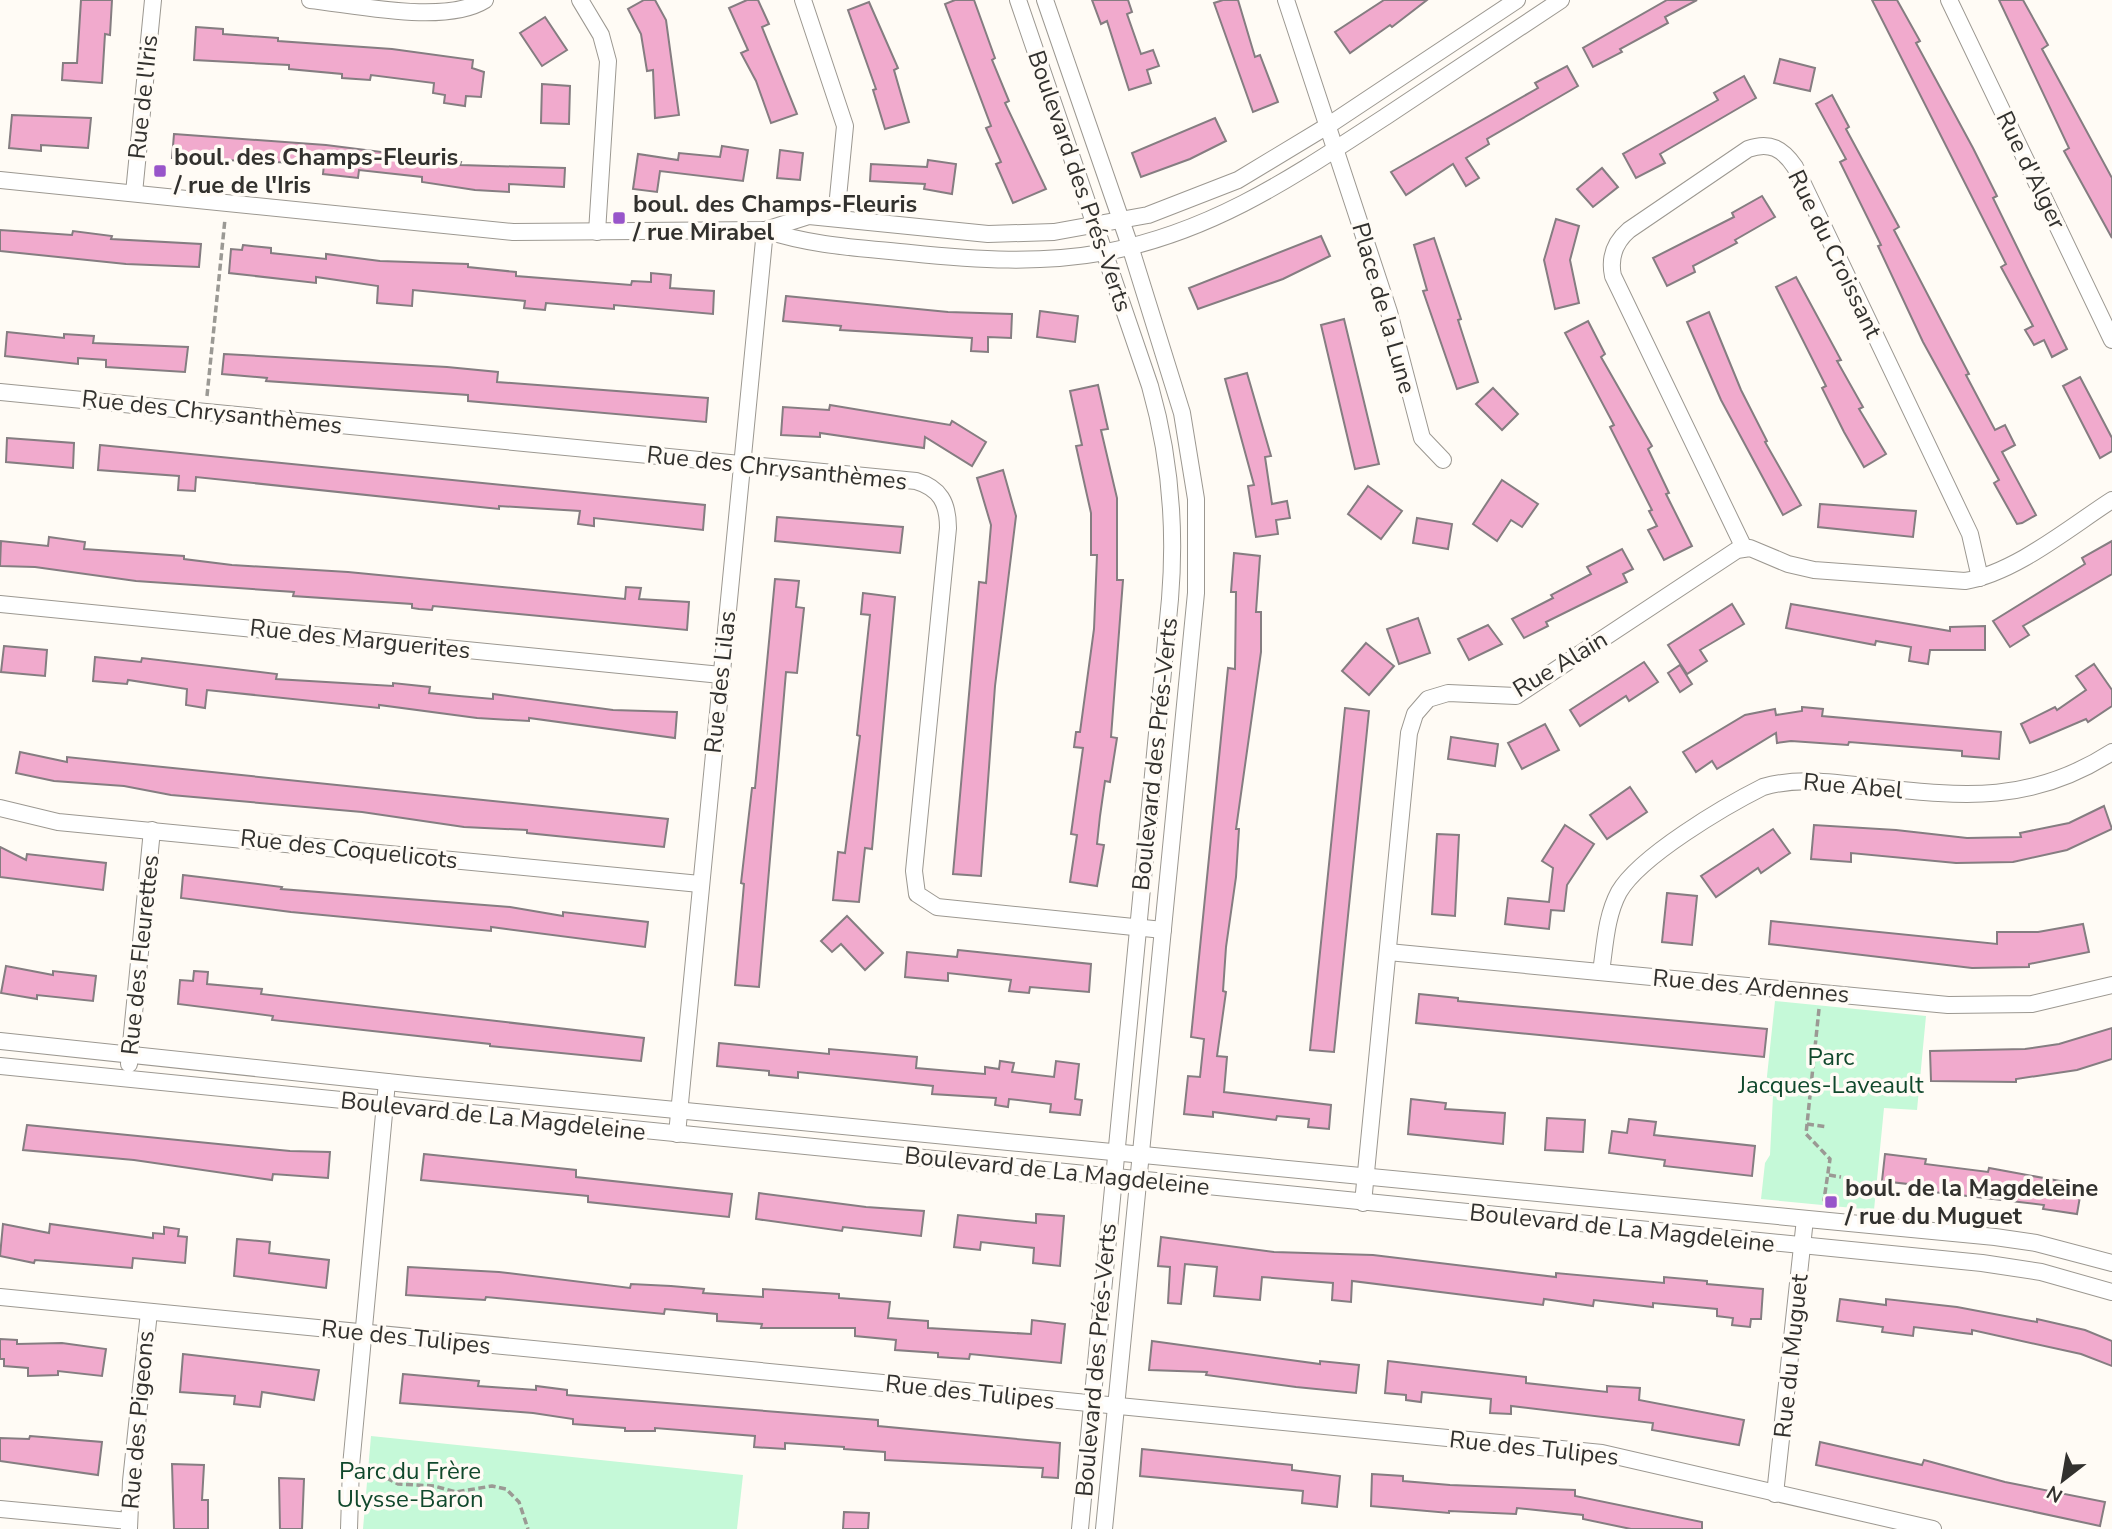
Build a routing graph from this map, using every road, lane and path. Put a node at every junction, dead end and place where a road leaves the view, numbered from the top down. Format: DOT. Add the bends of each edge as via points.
graph roads {
  1 [pos="153,0"];
  2 [pos="310,0"];
  3 [pos="485,0"];
  4 [pos="580,0"];
  5 [pos="803,0"];
  6 [pos="1018,0"];
  7 [pos="1045,0"];
  8 [pos="1286,0"];
  9 [pos="1517,0"];
  10 [pos="1561,0"];
  11 [pos="1949,0"];
  12 [pos="1329,125"];
  13 [pos="1336,149"];
  14 [pos="0,180"];
  15 [pos="134,194"];
  16 [pos="225,217"];
  17 [pos="836,218"];
  18 [pos="1120,221"];
  19 [pos="1096,226"];
  20 [pos="765,230"];
  21 [pos="597,232"];
  22 [pos="1130,246"];
  23 [pos="1105,252"];
  24 [pos="2112,340"];
  25 [pos="0,392"];
  26 [pos="206,399"];
  27 [pos="1443,460"];
  28 [pos="741,465"];
  29 [pos="2112,499"];
  30 [pos="1744,548"];
  31 [pos="1980,578"];
  32 [pos="0,604"];
  33 [pos="721,675"];
  34 [pos="2112,752"];
  35 [pos="0,808"];
  36 [pos="152,830"];
  37 [pos="700,884"];
  38 [pos="1138,927"];
  39 [pos="1163,930"];
  40 [pos="1388,952"];
  41 [pos="1601,972"];
  42 [pos="2112,985"];
  43 [pos="1820,1006"];
  44 [pos="0,1041"];
  45 [pos="130,1055"];
  46 [pos="0,1066"];
  47 [pos="128,1080"];
  48 [pos="387,1082"];
  49 [pos="386,1105"];
  50 [pos="679,1110"];
  51 [pos="1807,1124"];
  52 [pos="1827,1127"];
  53 [pos="677,1134"];
  54 [pos="1116,1152"];
  55 [pos="1140,1155"];
  56 [pos="1829,1175"];
  57 [pos="1365,1176"];
  58 [pos="1114,1177"];
  59 [pos="1841,1177"];
  60 [pos="1138,1180"];
  61 [pos="1363,1203"];
  62 [pos="1828,1208"];
  63 [pos="1805,1219"];
  64 [pos="1802,1246"];
  65 [pos="2112,1263"];
  66 [pos="2112,1292"];
  67 [pos="0,1297"];
  68 [pos="149,1312"];
  69 [pos="363,1333"];
  70 [pos="1092,1404"];
  71 [pos="1116,1406"];
  72 [pos="367,1467"];
  73 [pos="1775,1493"];
  74 [pos="0,1510"];
  75 [pos="129,1525"];
  76 [pos="349,1529"];
  77 [pos="528,1529"];
  78 [pos="1080,1529"];
  79 [pos="1104,1529"];
  80 [pos="1933,1529"];
  1 -- 15 [label="street, Rue de l'Iris"];
  2 -- 3 [label="street" via="445,13"];
  4 -- 21 [label="street" via="601,35 608,61"];
  5 -- 17 [label="street" via="845,125"];
  6 -- 19 [label="street, Boulevard des Prés-Verts"];
  7 -- 18 [label="street, Boulevard des Prés-Verts"];
  8 -- 12 [label="street, Place de la Lune"];
  9 -- 12 [label="street"];
  10 -- 13 [label="street"];
  11 -- 24 [label="street, Rue d'Alger"];
  12 -- 13 [label="street, Place de la Lune"];
  12 -- 18 [label="street" via="1220,189"];
  13 -- 22 [label="street" via="1235,209"];
  13 -- 27 [label="street, Place de la Lune" via="1389,312 1422,438"];
  14 -- 15 [label="street"];
  15 -- 21 [label="street" via="494,230"];
  16 -- 26 [label="path"];
  17 -- 19 [label="street" via="1011,234"];
  17 -- 20 [label="street" via="808,216"];
  18 -- 19 [label="street"];
  18 -- 22 [label="street, Boulevard des Prés-Verts"];
  19 -- 23 [label="street, Boulevard des Prés-Verts"];
  20 -- 21 [label="street"];
  20 -- 23 [label="street" via="801,242 970,259 1049,259"];
  20 -- 28 [label="street, Rue des Lilas"];
  22 -- 23 [label="street"];
  22 -- 39 [label="street, Boulevard des Prés-Verts" via="1182,413 1197,519 1196,593"];
  23 -- 38 [label="street, Boulevard des Prés-Verts" via="1156,405 1171,500 1172,573"];
  25 -- 28 [label="street, Rue des Chrysanthèmes"];
  28 -- 33 [label="street, Rue des Lilas"];
  28 -- 38 [label="street, Rue des Chrysanthèmes" via="916,481 933,488 945,503 947,528 914,871 916,894 937,907"];
  29 -- 31 [label="street" via="2019,559"];
  30 -- 31 [label="street" via="1814,570 1943,581"];
  30 -- 31 [label="street, Rue du Croissant" via="1613,276 1612,258 1629,230 1748,149 1765,145 1781,150 1795,167 1970,534"];
  30 -- 40 [label="street, Rue Alain" via="1516,696 1438,694 1421,706 1409,733"];
  32 -- 33 [label="street, Rue des Marguerites"];
  33 -- 37 [label="street, Rue des Lilas"];
  34 -- 41 [label="street, Rue Abel" via="2067,777 2011,793 1955,795 1812,780 1763,787 1634,873 1613,905"];
  35 -- 36 [label="street, Rue des Coquelicots" via="41,819"];
  36 -- 37 [label="street, Rue des Coquelicots"];
  36 -- 45 [label="street, Rue des Fleurettes"];
  37 -- 50 [label="street, Rue des Lilas"];
  38 -- 39 [label="street, Rue des Chrysanthèmes"];
  38 -- 54 [label="street, Boulevard des Prés-Verts"];
  39 -- 55 [label="street, Boulevard des Prés-Verts"];
  40 -- 41 [label="street, Rue des Ardennes"];
  40 -- 57 [label="street, Rue Alain"];
  41 -- 42 [label="street, Rue des Ardennes" via="1968,1006 2032,1004"];
  43 -- 51 [label="path"];
  44 -- 45 [label="street, Boulevard de La Magdeleine"];
  45 -- 47 [label="street, Rue des Fleurettes"];
  45 -- 48 [label="street, Boulevard de La Magdeleine"];
  46 -- 47 [label="street, Boulevard de La Magdeleine"];
  47 -- 49 [label="street, Boulevard de La Magdeleine"];
  48 -- 49 [label="street"];
  48 -- 50 [label="street, Boulevard de La Magdeleine"];
  49 -- 53 [label="street, Boulevard de La Magdeleine"];
  49 -- 69 [label="street"];
  50 -- 53 [label="street, Rue des Lilas"];
  50 -- 54 [label="street, Boulevard de La Magdeleine"];
  51 -- 52 [label="path"];
  51 -- 56 [label="path" via="1806,1135 1828,1160"];
  53 -- 58 [label="street, Boulevard de La Magdeleine"];
  54 -- 55 [label="street, Boulevard de La Magdeleine"];
  54 -- 58 [label="street, Boulevard des Prés-Verts"];
  55 -- 57 [label="street, Boulevard de La Magdeleine"];
  55 -- 60 [label="street, Boulevard des Prés-Verts"];
  56 -- 59 [label="path"];
  56 -- 62 [label="path" via="1824,1199"];
  57 -- 61 [label="street, Rue Alain"];
  57 -- 63 [label="street, Boulevard de La Magdeleine"];
  58 -- 60 [label="street, Boulevard de La Magdeleine"];
  58 -- 70 [label="street, Boulevard des Prés-Verts"];
  60 -- 61 [label="street, Boulevard de La Magdeleine"];
  60 -- 71 [label="street, Boulevard des Prés-Verts"];
  61 -- 64 [label="street, Boulevard de La Magdeleine"];
  63 -- 64 [label="street, Rue du Muguet"];
  63 -- 65 [label="street, Boulevard de La Magdeleine" via="2015,1240"];
  64 -- 66 [label="street, Boulevard de La Magdeleine" via="2024,1268"];
  64 -- 73 [label="street, Rue du Muguet"];
  67 -- 68 [label="street, Rue des Tulipes"];
  68 -- 69 [label="street, Rue des Tulipes"];
  68 -- 75 [label="street, Rue des Pigeons"];
  69 -- 70 [label="street, Rue des Tulipes"];
  69 -- 76 [label="street"];
  70 -- 71 [label="street, Rue des Tulipes"];
  70 -- 78 [label="street, Boulevard des Prés-Verts"];
  71 -- 73 [label="street, Rue des Tulipes" via="1602,1454"];
  71 -- 79 [label="street, Boulevard des Prés-Verts"];
  72 -- 77 [label="path" via="398,1484 466,1493 492,1486 506,1489 519,1502"];
  73 -- 80 [label="street, Rue des Tulipes"];
  74 -- 75 [label="street"];
}
